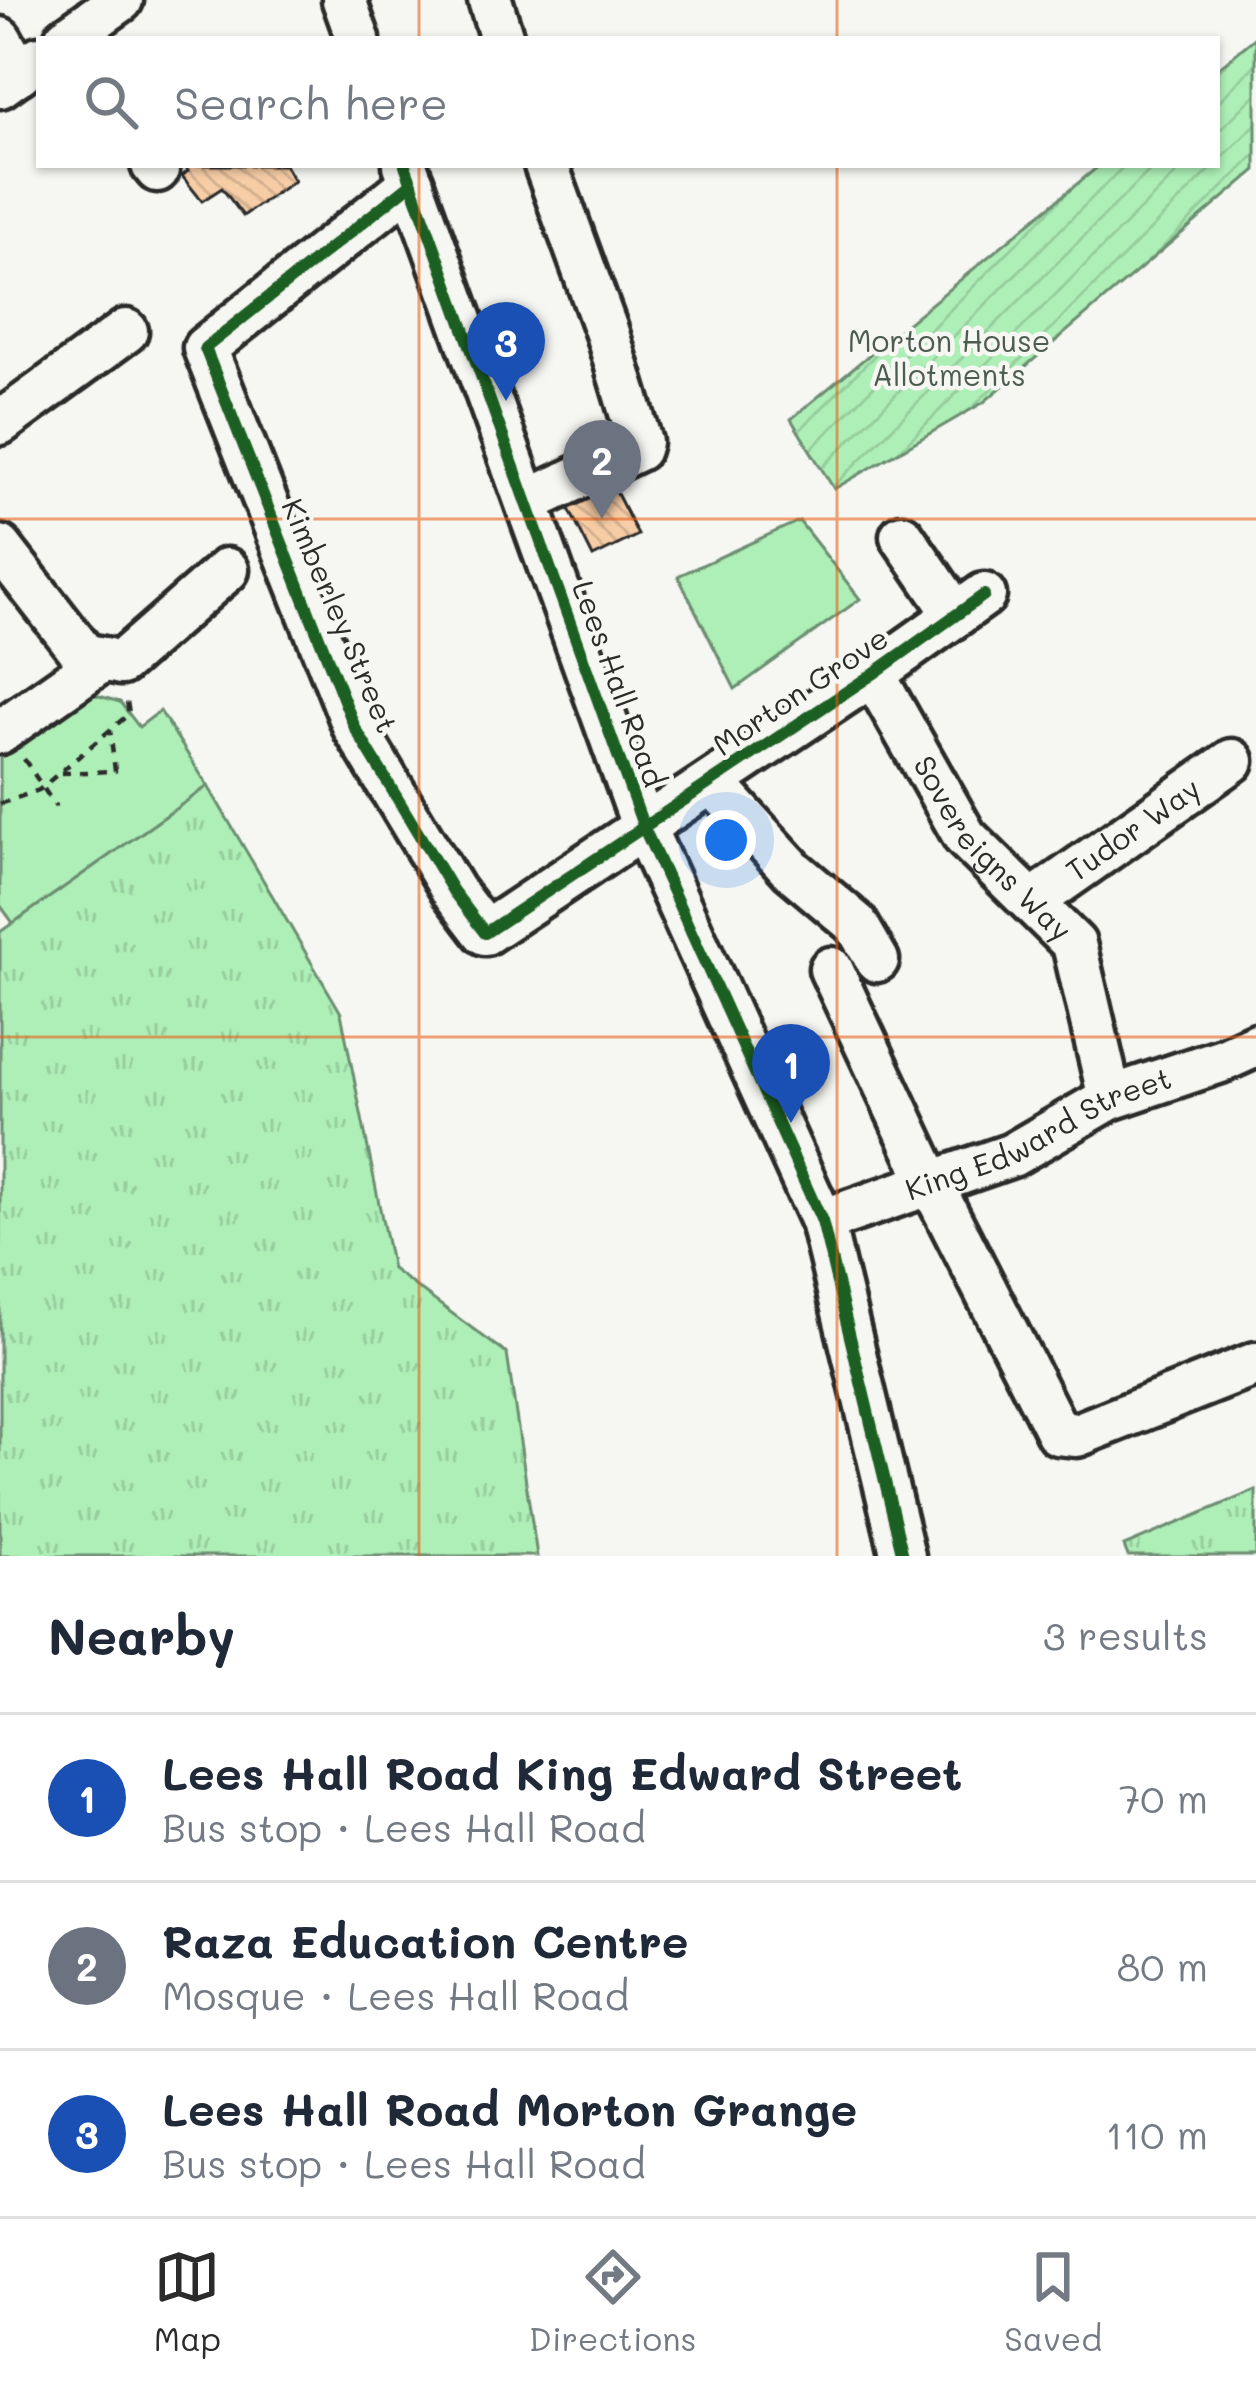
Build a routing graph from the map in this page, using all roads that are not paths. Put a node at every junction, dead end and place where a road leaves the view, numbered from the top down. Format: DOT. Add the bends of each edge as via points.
graph roads {
  1 [pos="122,0"];
  2 [pos="344,0"];
  3 [pos="490,0"];
  4 [pos="70,36"];
  5 [pos="357,36"];
  6 [pos="501,36"];
  7 [pos="547,168"];
  8 [pos="409,174"];
  9 [pos="126,332"];
  10 [pos="0,423"];
  11 [pos="527,502"];
  12 [pos="902,536"];
  13 [pos="0,547"];
  14 [pos="227,570"];
  15 [pos="104,659"];
  16 [pos="873,674"];
  17 [pos="7,739"];
  18 [pos="1232,761"];
  19 [pos="712,782"];
  20 [pos="644,828"];
  21 [pos="1033,901"];
  22 [pos="877,960"];
  23 [pos="831,969"];
  24 [pos="1256,1045"];
  25 [pos="1110,1098"];
  26 [pos="931,1183"];
  27 [pos="822,1221"];
  28 [pos="1256,1364"];
  29 [pos="903,1556"];
  1 -- 4 [label="street"];
  2 -- 5 [label="street"];
  3 -- 6 [label="street"];
  7 -- 11 [label="street" via="640,442"];
  8 -- 11 [label="street, Lees Hall Road"];
  8 -- 20 [label="street, Kimberley Street" via="205,348 355,728 484,933"];
  9 -- 10 [label="street"];
  11 -- 20 [label="street, Lees Hall Road"];
  12 -- 16 [label="street, Morton Grove" via="970,605"];
  13 -- 15 [label="street" via="84,656"];
  14 -- 15 [label="street" via="121,663"];
  15 -- 17 [label="street"];
  16 -- 19 [label="street, Morton Grove"];
  16 -- 21 [label="street, Sovereigns Way" via="965,837"];
  18 -- 21 [label="street, Tudor Way"];
  19 -- 20 [label="street, Morton Grove"];
  19 -- 22 [label="street" via="792,870 856,924"];
  20 -- 27 [label="street, Lees Hall Road"];
  21 -- 25 [label="street, Sovereigns Way" via="1074,944"];
  23 -- 26 [label="street"];
  24 -- 25 [label="street, King Edward Street"];
  25 -- 26 [label="street, King Edward Street" via="1012,1155"];
  26 -- 27 [label="street, King Edward Street"];
  26 -- 28 [label="street" via="1058,1432 1077,1436"];
  27 -- 29 [label="street, Lees Hall Road"];
}
